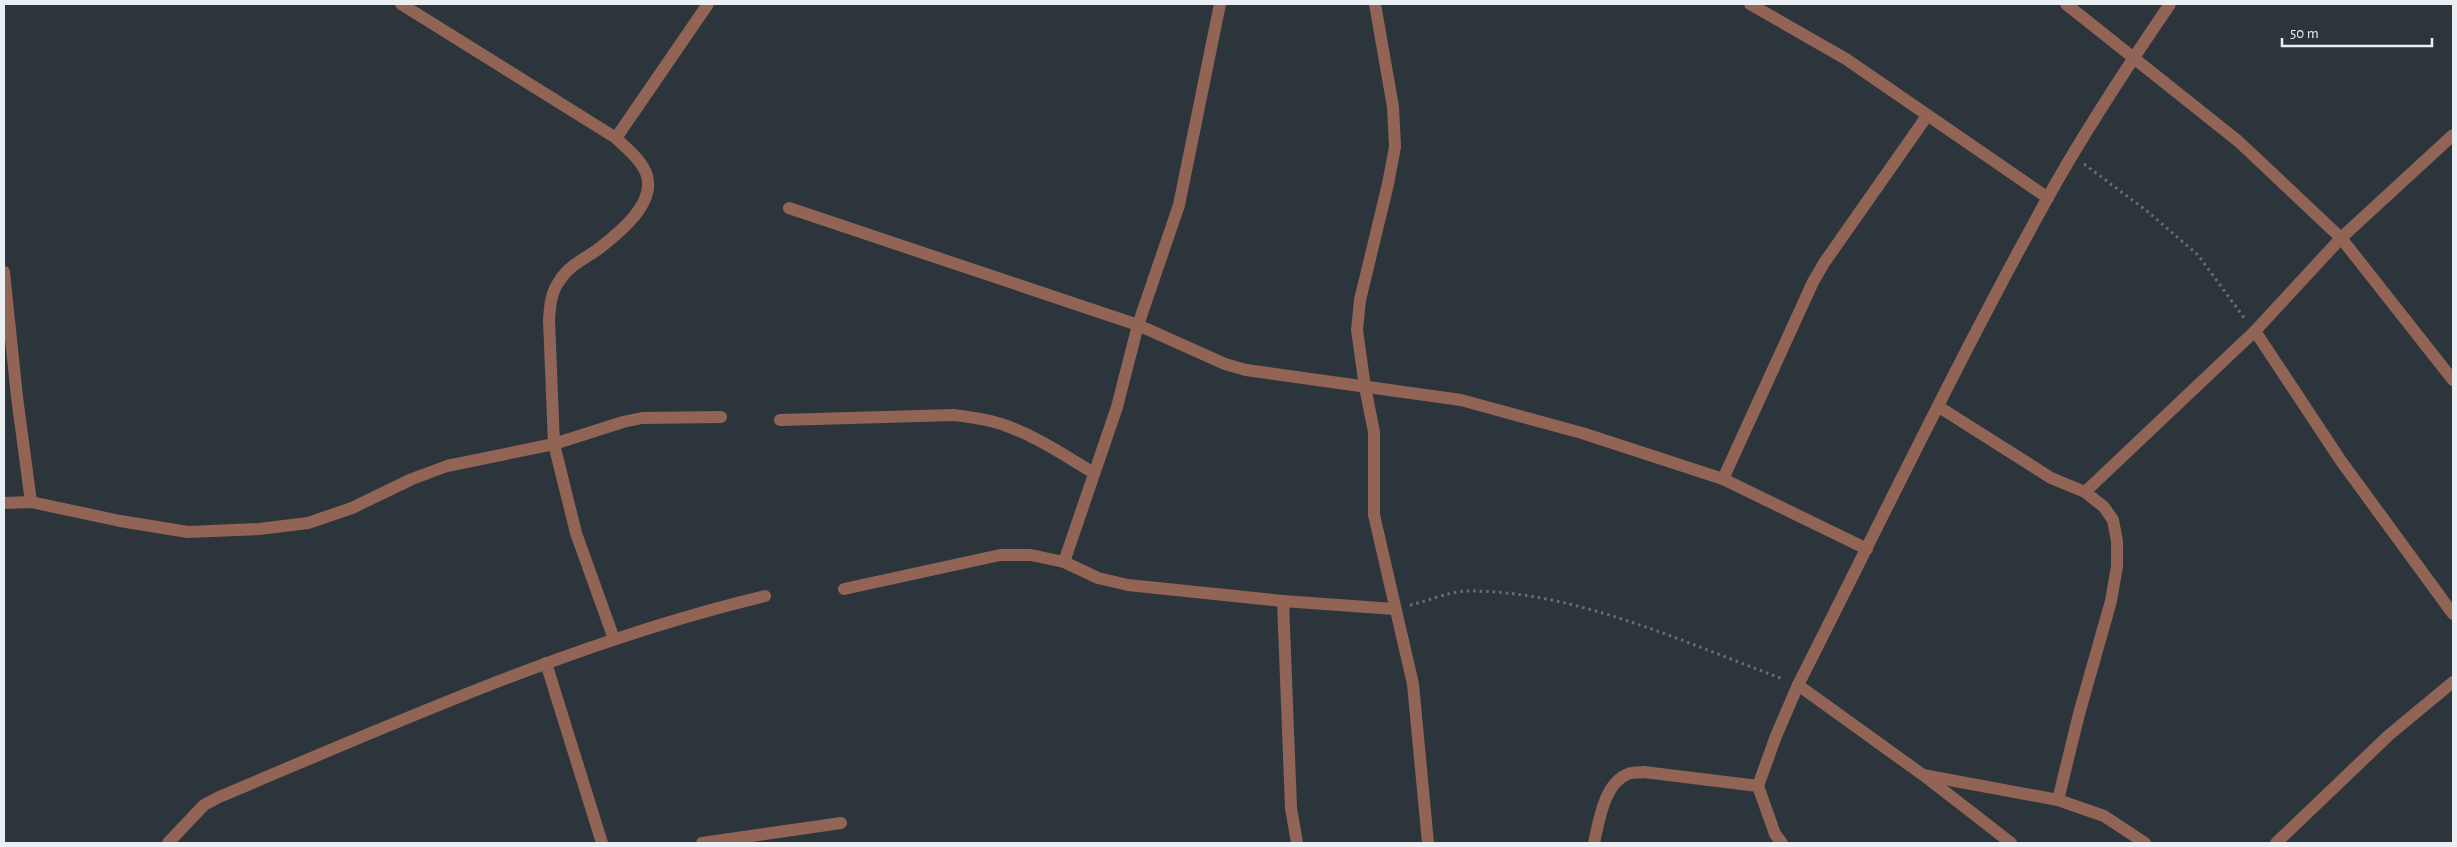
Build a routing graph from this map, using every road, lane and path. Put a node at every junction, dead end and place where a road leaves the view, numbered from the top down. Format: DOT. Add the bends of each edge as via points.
graph roads {
  1 [pos="401,4"];
  2 [pos="708,4"];
  3 [pos="1220,4"];
  4 [pos="1375,4"];
  5 [pos="1750,4"];
  6 [pos="2066,4"];
  7 [pos="2170,4"];
  8 [pos="2133,59"];
  9 [pos="1927,116"];
  10 [pos="2453,135"];
  11 [pos="616,138"];
  12 [pos="2073,155"];
  13 [pos="2048,198"];
  14 [pos="790,208"];
  15 [pos="2341,238"];
  16 [pos="4,272"];
  17 [pos="1138,325"];
  18 [pos="2255,331"];
  19 [pos="2453,380"];
  20 [pos="1365,387"];
  21 [pos="1939,407"];
  22 [pos="721,417"];
  23 [pos="780,420"];
  24 [pos="554,444"];
  25 [pos="1094,473"];
  26 [pos="1723,479"];
  27 [pos="2085,492"];
  28 [pos="31,502"];
  29 [pos="4,503"];
  30 [pos="1867,549"];
  31 [pos="1064,562"];
  32 [pos="844,589"];
  33 [pos="765,596"];
  34 [pos="1283,601"];
  35 [pos="1394,609"];
  36 [pos="2453,614"];
  37 [pos="614,639"];
  38 [pos="546,663"];
  39 [pos="2453,682"];
  40 [pos="1798,685"];
  41 [pos="1923,775"];
  42 [pos="1758,786"];
  43 [pos="2058,800"];
  44 [pos="840,823"];
  45 [pos="168,843"];
  46 [pos="602,843"];
  47 [pos="702,843"];
  48 [pos="1297,843"];
  49 [pos="1428,843"];
  50 [pos="1594,843"];
  51 [pos="1782,843"];
  52 [pos="2010,843"];
  53 [pos="2145,843"];
  54 [pos="2276,843"];
  1 -- 11 [label="street"];
  2 -- 11 [label="street"];
  3 -- 17 [label="street" via="1183,190"];
  4 -- 20 [label="street" via="1393,107 1395,147 1360,300 1357,330"];
  5 -- 9 [label="street" via="1846,59"];
  6 -- 8 [label="street"];
  7 -- 8 [label="street"];
  8 -- 12 [label="street"];
  8 -- 15 [label="street" via="2238,141"];
  9 -- 13 [label="street"];
  9 -- 26 [label="street" via="1816,275"];
  10 -- 15 [label="street"];
  11 -- 24 [label="street" via="639,161 648,177 647,195 635,215 620,230 573,265 560,280 550,300"];
  12 -- 13 [label="street"];
  12 -- 18 [label="path" via="2147,210 2198,255"];
  13 -- 21 [label="street"];
  14 -- 17 [label="street"];
  15 -- 18 [label="street"];
  15 -- 19 [label="street"];
  16 -- 28 [label="street" via="16,397"];
  17 -- 20 [label="street" via="1225,364 1246,370"];
  17 -- 25 [label="street" via="1117,407"];
  18 -- 27 [label="street"];
  18 -- 36 [label="street" via="2341,462"];
  20 -- 26 [label="street" via="1461,400 1582,433"];
  20 -- 35 [label="street" via="1374,432 1374,515"];
  21 -- 27 [label="street" via="2051,478"];
  21 -- 30 [label="street"];
  22 -- 24 [label="street" via="642,418"];
  23 -- 25 [label="street" via="954,415 976,418 1035,439"];
  24 -- 28 [label="street" via="447,466 352,508 308,522 259,529 188,532"];
  24 -- 37 [label="street" via="576,533"];
  25 -- 31 [label="street"];
  26 -- 30 [label="street"];
  27 -- 43 [label="street" via="2104,507 2113,520 2117,566 2111,601"];
  28 -- 29 [label="street"];
  30 -- 40 [label="street"];
  31 -- 32 [label="street" via="1032,555 1000,556"];
  31 -- 34 [label="street" via="1098,578 1128,585"];
  33 -- 37 [label="street" via="701,611"];
  34 -- 35 [label="street"];
  34 -- 48 [label="street" via="1291,808"];
  35 -- 40 [label="path" via="1464,591 1534,596 1625,621"];
  35 -- 49 [label="street" via="1413,684"];
  37 -- 38 [label="street"];
  38 -- 45 [label="street" via="219,797 204,805"];
  38 -- 46 [label="street"];
  39 -- 54 [label="street" via="2389,735"];
  40 -- 41 [label="street"];
  40 -- 42 [label="street"];
  41 -- 43 [label="street"];
  41 -- 52 [label="street"];
  42 -- 50 [label="street" via="1629,773 1618,780 1608,794"];
  42 -- 51 [label="street" via="1775,834"];
  43 -- 53 [label="street" via="2104,816"];
  44 -- 47 [label="street"];
}
